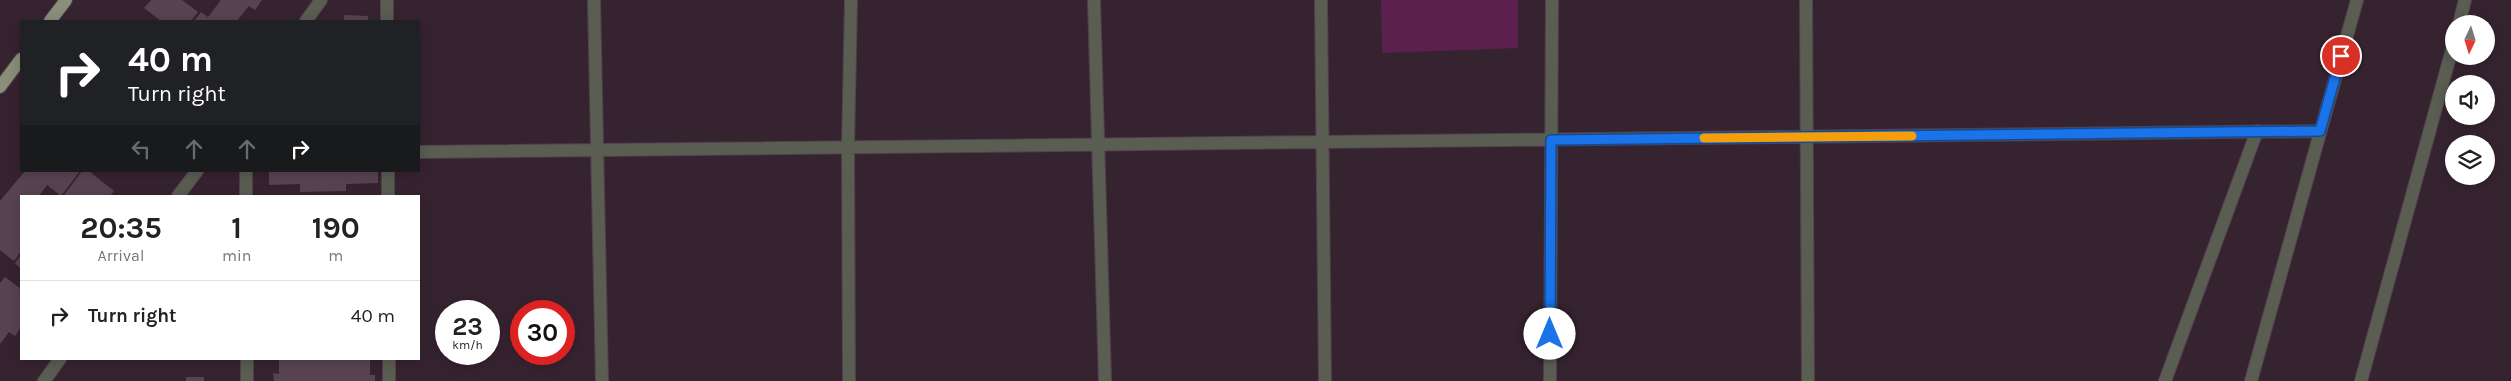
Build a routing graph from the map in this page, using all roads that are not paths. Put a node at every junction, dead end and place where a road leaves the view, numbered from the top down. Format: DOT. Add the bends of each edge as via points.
graph roads {
  1 [pos="66,0"];
  2 [pos="321,0"];
  3 [pos="387,0"];
  4 [pos="594,0"];
  5 [pos="851,0"];
  6 [pos="1094,0"];
  7 [pos="1321,0"];
  8 [pos="1552,0"];
  9 [pos="1806,0"];
  10 [pos="2357,0"];
  11 [pos="2465,0"];
  12 [pos="2461,15"];
  13 [pos="51,20"];
  14 [pos="307,20"];
  15 [pos="387,20"];
  16 [pos="20,60"];
  17 [pos="2448,65"];
  18 [pos="0,87"];
  19 [pos="2320,131"];
  20 [pos="2257,132"];
  21 [pos="1806,137"];
  22 [pos="1551,140"];
  23 [pos="1322,142"];
  24 [pos="1098,144"];
  25 [pos="848,148"];
  26 [pos="597,150"];
  27 [pos="420,152"];
  28 [pos="195,172"];
  29 [pos="246,172"];
  30 [pos="388,172"];
  31 [pos="179,195"];
  32 [pos="246,195"];
  33 [pos="388,195"];
  34 [pos="59,360"];
  35 [pos="247,360"];
  36 [pos="389,360"];
  37 [pos="44,381"];
  38 [pos="247,381"];
  39 [pos="389,381"];
  40 [pos="602,381"];
  41 [pos="849,381"];
  42 [pos="1105,381"];
  43 [pos="1326,381"];
  44 [pos="1550,381"];
  45 [pos="1808,381"];
  46 [pos="2165,381"];
  47 [pos="2251,381"];
  48 [pos="2361,381"];
  1 -- 13 [label="main road"];
  2 -- 14 [label="street"];
  3 -- 15 [label="street"];
  4 -- 26 [label="street"];
  5 -- 25 [label="street"];
  6 -- 24 [label="street"];
  7 -- 23 [label="street"];
  8 -- 22 [label="street"];
  9 -- 21 [label="street"];
  10 -- 19 [label="street"];
  11 -- 12 [label="street"];
  16 -- 18 [label="main road"];
  17 -- 48 [label="street"];
  19 -- 20 [label="street"];
  19 -- 47 [label="street"];
  20 -- 21 [label="street"];
  20 -- 46 [label="street"];
  21 -- 22 [label="street"];
  21 -- 45 [label="street"];
  22 -- 23 [label="street"];
  22 -- 44 [label="street"];
  23 -- 24 [label="street"];
  23 -- 43 [label="street"];
  24 -- 25 [label="street"];
  24 -- 42 [label="street"];
  25 -- 26 [label="street"];
  25 -- 41 [label="street"];
  26 -- 27 [label="street"];
  26 -- 40 [label="street"];
  28 -- 31 [label="street"];
  29 -- 32 [label="street"];
  30 -- 33 [label="street"];
  34 -- 37 [label="street"];
  35 -- 38 [label="street"];
  36 -- 39 [label="street"];
}
